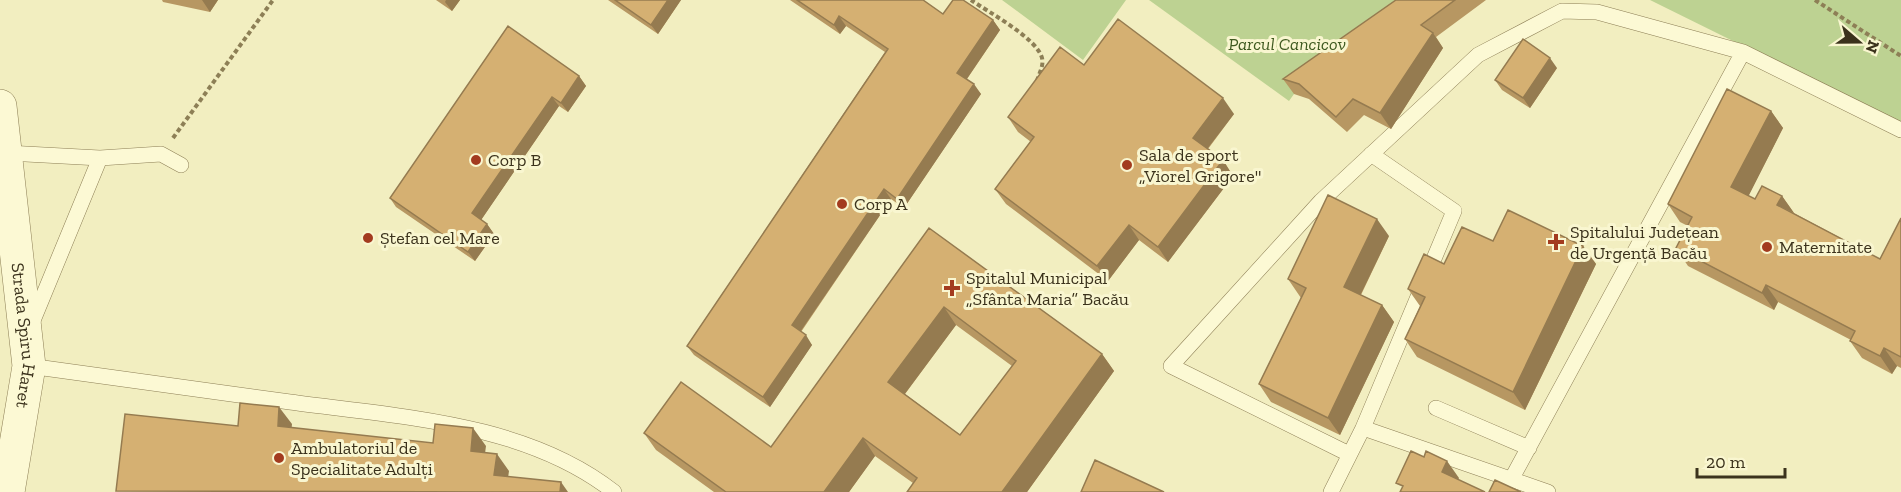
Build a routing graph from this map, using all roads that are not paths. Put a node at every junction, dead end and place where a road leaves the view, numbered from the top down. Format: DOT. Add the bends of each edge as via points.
graph roads {
  1 [pos="1743,52"];
  2 [pos="0,106"];
  3 [pos="1901,130"];
  4 [pos="7,153"];
  5 [pos="1371,154"];
  6 [pos="100,158"];
  7 [pos="181,165"];
  8 [pos="0,295"];
  9 [pos="27,352"];
  10 [pos="1436,408"];
  11 [pos="1363,428"];
  12 [pos="1529,448"];
  13 [pos="1349,454"];
  14 [pos="1511,480"];
  15 [pos="8,492"];
  16 [pos="614,492"];
  17 [pos="1331,492"];
  18 [pos="1548,492"];
  1 -- 3 [label="lane"];
  1 -- 5 [label="lane" via="1597,12 1562,11 1478,55"];
  1 -- 12 [label="lane"];
  2 -- 4 [label="street, Strada Spiru Haret"];
  4 -- 6 [label="lane"];
  4 -- 9 [label="street, Strada Spiru Haret"];
  5 -- 11 [label="lane" via="1454,211"];
  5 -- 13 [label="lane" via="1321,201 1171,366"];
  6 -- 7 [label="lane" via="161,154"];
  6 -- 9 [label="lane"];
  8 -- 9 [label="street"];
  9 -- 15 [label="street, Strada Spiru Haret"];
  9 -- 16 [label="lane" via="499,435 572,463"];
  10 -- 12 [label="lane"];
  11 -- 13 [label="lane"];
  11 -- 14 [label="lane"];
  12 -- 14 [label="lane"];
  13 -- 17 [label="lane"];
  14 -- 18 [label="lane"];
}
